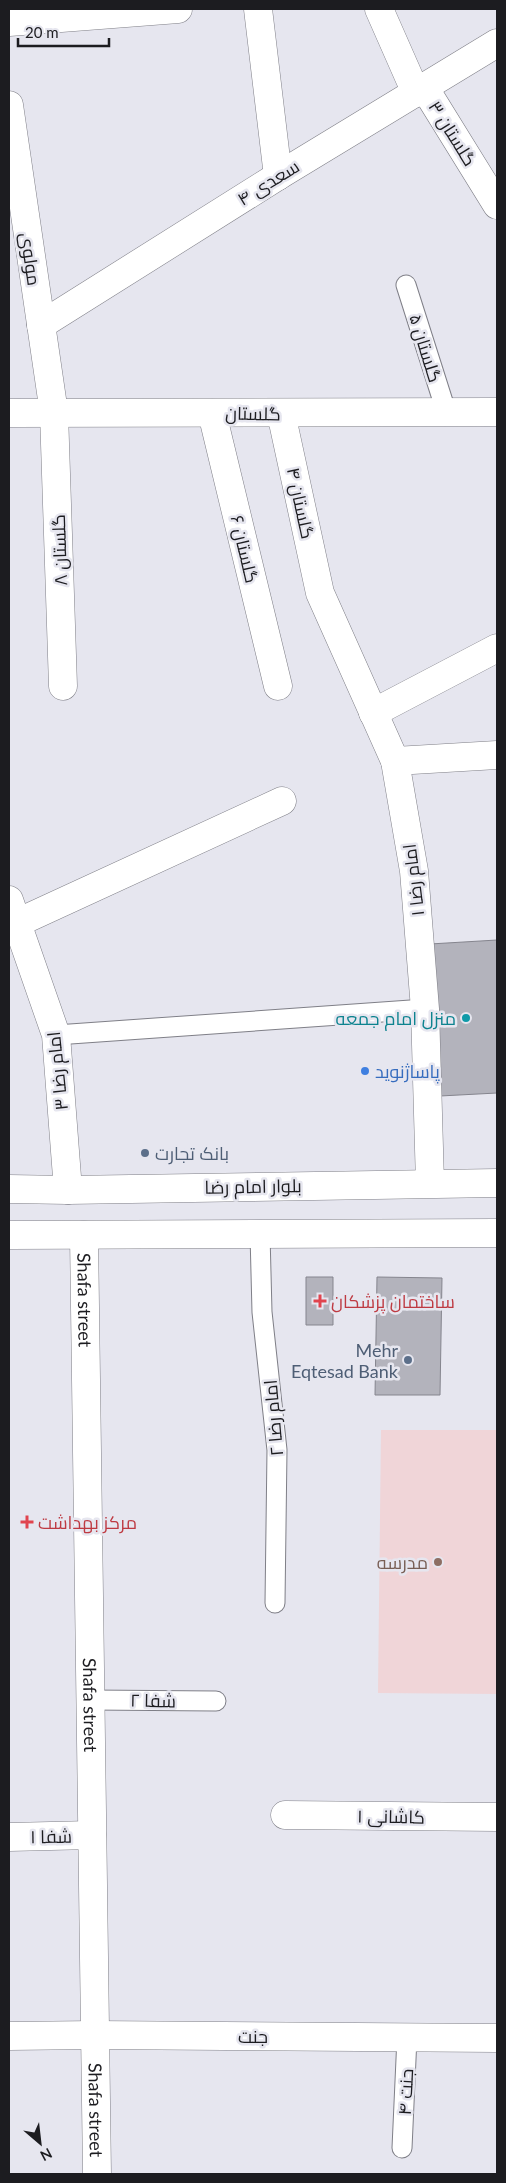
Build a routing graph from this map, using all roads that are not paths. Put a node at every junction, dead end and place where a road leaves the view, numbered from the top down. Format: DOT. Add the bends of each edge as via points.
graph roads {
  1 [pos="178,9"];
  2 [pos="258,9"];
  3 [pos="379,9"];
  4 [pos="9,22"];
  5 [pos="497,43"];
  6 [pos="420,90"];
  7 [pos="9,105"];
  8 [pos="278,176"];
  9 [pos="497,205"];
  10 [pos="406,285"];
  11 [pos="41,325"];
  12 [pos="446,411"];
  13 [pos="497,412"];
  14 [pos="9,413"];
  15 [pos="54,413"];
  16 [pos="212,413"];
  17 [pos="281,413"];
  18 [pos="320,593"];
  19 [pos="497,648"];
  20 [pos="64,686"];
  21 [pos="278,686"];
  22 [pos="373,712"];
  23 [pos="497,755"];
  24 [pos="395,761"];
  25 [pos="282,801"];
  26 [pos="13,911"];
  27 [pos="425,1009"];
  28 [pos="56,1035"];
  29 [pos="430,1183"];
  30 [pos="497,1183"];
  31 [pos="9,1189"];
  32 [pos="68,1190"];
  33 [pos="497,1233"];
  34 [pos="260,1234"];
  35 [pos="9,1235"];
  36 [pos="84,1235"];
  37 [pos="275,1603"];
  38 [pos="90,1700"];
  39 [pos="216,1701"];
  40 [pos="285,1815"];
  41 [pos="497,1816"];
  42 [pos="92,1835"];
  43 [pos="9,1836"];
  44 [pos="95,2034"];
  45 [pos="9,2036"];
  46 [pos="408,2037"];
  47 [pos="497,2038"];
  48 [pos="402,2148"];
  49 [pos="97,2174"];
  1 -- 4 [label="street"];
  2 -- 8 [label="street"];
  3 -- 6 [label="street, گلستان ۳"];
  5 -- 6 [label="street, سعدی ۴"];
  6 -- 8 [label="street, سعدی ۴"];
  6 -- 9 [label="street, گلستان ۳"];
  7 -- 11 [label="street, مولوی"];
  8 -- 11 [label="street, سعدی ۴"];
  10 -- 12 [label="lane, گلستان ۵"];
  11 -- 15 [label="street, مولوی"];
  12 -- 13 [label="street, گلستان"];
  12 -- 17 [label="street, گلستان"];
  14 -- 15 [label="street, گلستان"];
  15 -- 16 [label="street, گلستان"];
  15 -- 20 [label="street, گلستان ۸"];
  16 -- 17 [label="street, گلستان"];
  16 -- 21 [label="street, گلستان ۶"];
  17 -- 18 [label="street, گلستان ۴"];
  18 -- 22 [label="street, امام رضا ۱"];
  19 -- 22 [label="street"];
  22 -- 24 [label="street, امام رضا ۱"];
  23 -- 24 [label="street"];
  24 -- 27 [label="street, امام رضا ۱" via="414,871"];
  25 -- 26 [label="street"];
  26 -- 28 [label="street, امام رضا ۳"];
  27 -- 28 [label="lane"];
  27 -- 29 [label="street, امام رضا ۱"];
  28 -- 32 [label="street, امام رضا ۳"];
  29 -- 30 [label="street, بلوار امام رضا"];
  29 -- 32 [label="street, بلوار امام رضا"];
  31 -- 32 [label="street, بلوار امام رضا"];
  33 -- 34 [label="street"];
  34 -- 36 [label="street"];
  34 -- 37 [label="lane, امام رضا ۲" via="262,1312 277,1450"];
  35 -- 36 [label="street"];
  36 -- 38 [label="street, Shafa street"];
  38 -- 39 [label="lane, شفا ۲"];
  38 -- 42 [label="street, Shafa street"];
  40 -- 41 [label="street, کاشانی ۱"];
  42 -- 43 [label="street, شفا ۱"];
  42 -- 44 [label="street, Shafa street"];
  44 -- 45 [label="street, جنت"];
  44 -- 46 [label="street, جنت"];
  44 -- 49 [label="street, Shafa street"];
  46 -- 47 [label="street, جنت"];
  46 -- 48 [label="lane, جنت ۴"];
}
